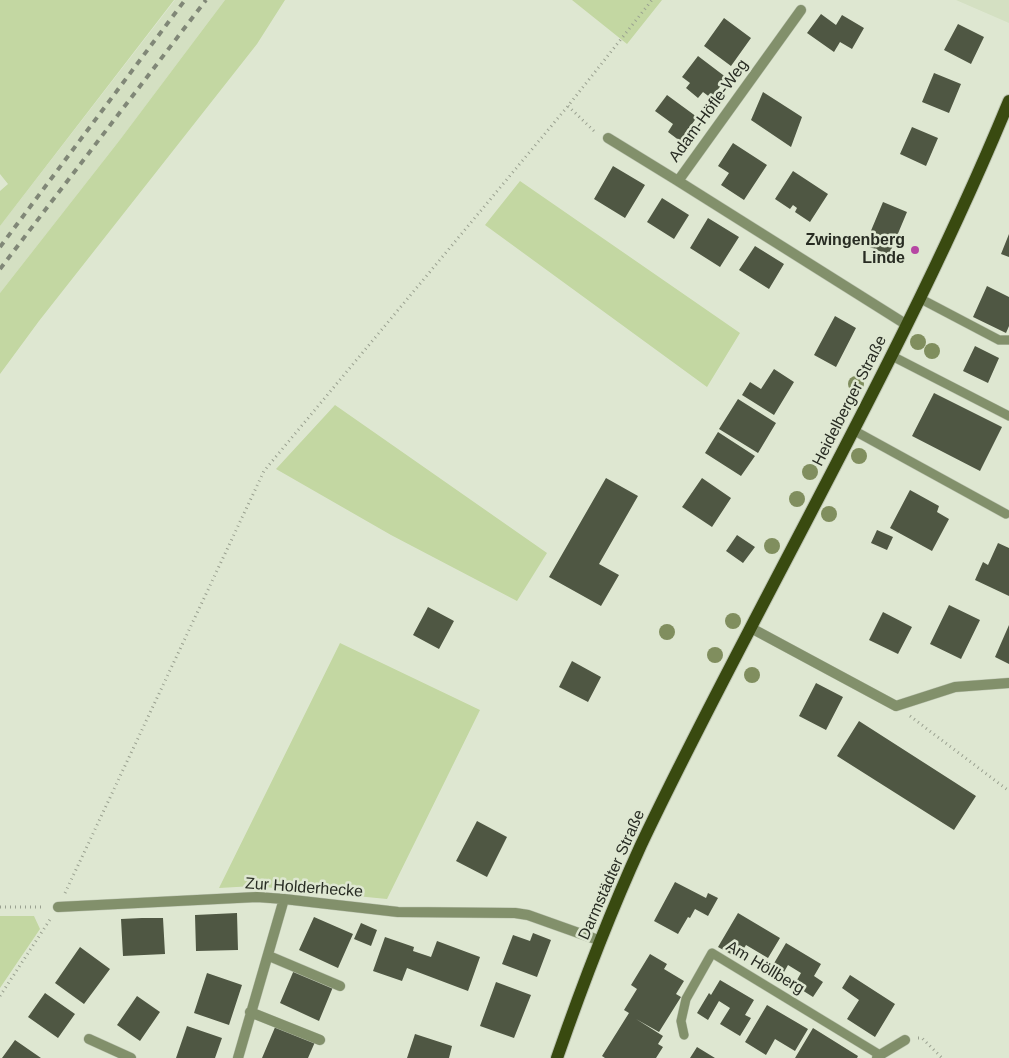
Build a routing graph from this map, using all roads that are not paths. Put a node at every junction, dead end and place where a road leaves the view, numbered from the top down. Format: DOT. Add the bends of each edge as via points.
graph roads {
  1 [pos="801,10"];
  2 [pos="1009,101"];
  3 [pos="608,138"];
  4 [pos="678,181"];
  5 [pos="920,299"];
  6 [pos="908,325"];
  7 [pos="1009,340"];
  8 [pos="892,356"];
  9 [pos="1009,416"];
  10 [pos="853,430"];
  11 [pos="1006,514"];
  12 [pos="750,628"];
  13 [pos="1009,683"];
  14 [pos="708,710"];
  15 [pos="284,899"];
  16 [pos="58,907"];
  17 [pos="601,941"];
  18 [pos="269,956"];
  19 [pos="340,986"];
  20 [pos="250,1012"];
  21 [pos="684,1035"];
  22 [pos="89,1039"];
  23 [pos="320,1040"];
  24 [pos="905,1040"];
  25 [pos="878,1056"];
  26 [pos="130,1058"];
  27 [pos="238,1058"];
  28 [pos="557,1058"];
  1 -- 4 [label="street, Adam-Höfle-Weg"];
  2 -- 5 [label="main road, Heidelberger Straße"];
  3 -- 4 [label="street"];
  4 -- 6 [label="street, Adam-Höfle-Weg"];
  5 -- 6 [label="main road, Heidelberger Straße"];
  5 -- 7 [label="lane" via="999,340"];
  6 -- 8 [label="main road, Heidelberger Straße"];
  8 -- 9 [label="lane"];
  8 -- 10 [label="main road, Heidelberger Straße"];
  10 -- 11 [label="lane"];
  10 -- 12 [label="main road, Heidelberger Straße"];
  12 -- 13 [label="street" via="896,706 955,687"];
  12 -- 14 [label="main road, Heidelberger Straße"];
  14 -- 17 [label="main road, Darmstädter Straße" via="645,837"];
  15 -- 16 [label="street, Zur Holderhecke" via="257,897"];
  15 -- 17 [label="street, Zur Holderhecke" via="398,912 515,913"];
  15 -- 18 [label="street"];
  17 -- 28 [label="main road, Darmstädter Straße"];
  18 -- 19 [label="street"];
  18 -- 20 [label="street"];
  20 -- 23 [label="street"];
  20 -- 27 [label="street"];
  21 -- 25 [label="lane, Am Höllberg" via="681,1021 686,999 712,953"];
  22 -- 26 [label="street"];
  24 -- 25 [label="street, Am Höllberg"];
}
